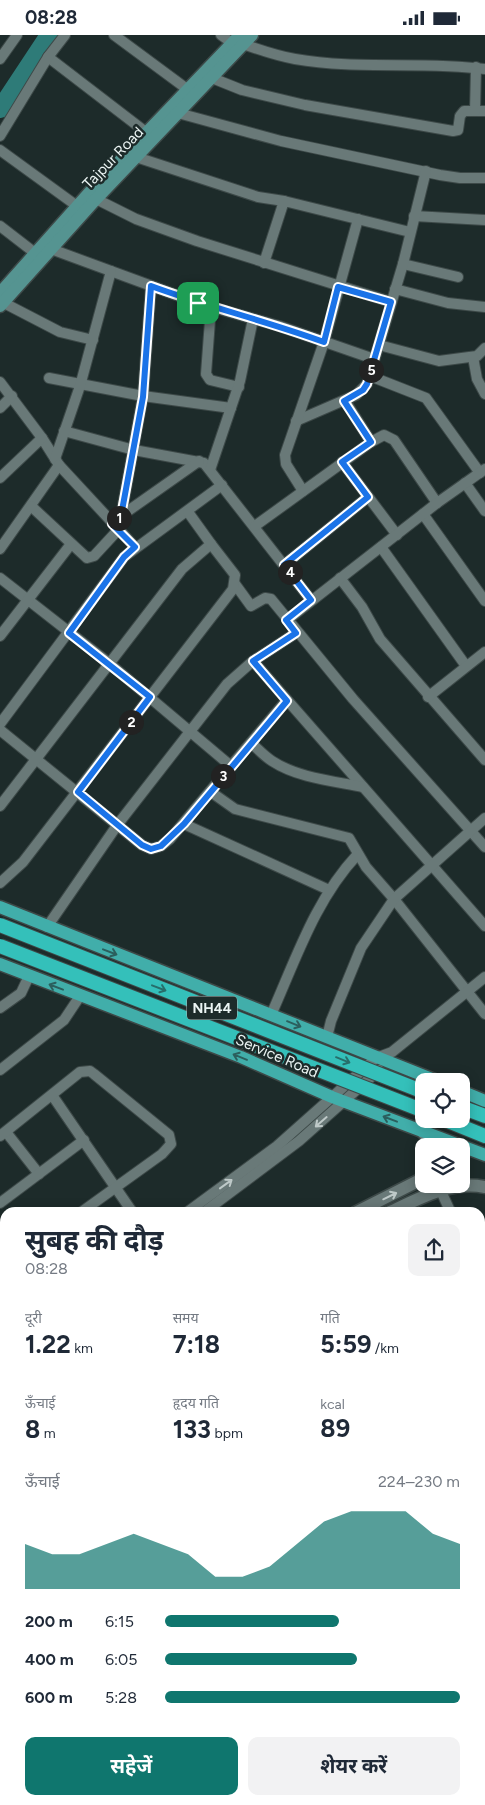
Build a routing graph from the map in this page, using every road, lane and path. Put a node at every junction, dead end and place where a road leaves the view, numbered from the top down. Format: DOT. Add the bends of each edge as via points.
graph roads {
  1 [pos="17,35"];
  2 [pos="65,35"];
  3 [pos="114,35"];
  4 [pos="222,35"];
  5 [pos="242,39"];
  6 [pos="48,57"];
  7 [pos="0,59"];
  8 [pos="480,68"];
  9 [pos="212,78"];
  10 [pos="187,89"];
  11 [pos="480,111"];
  12 [pos="178,113"];
  13 [pos="146,133"];
  14 [pos="0,136"];
  15 [pos="0,150"];
  16 [pos="136,157"];
  17 [pos="426,171"];
  18 [pos="485,178"];
  19 [pos="96,199"];
  20 [pos="284,201"];
  21 [pos="77,206"];
  22 [pos="414,216"];
  23 [pos="358,219"];
  24 [pos="485,220"];
  25 [pos="0,226"];
  26 [pos="410,232"];
  27 [pos="52,249"];
  28 [pos="35,253"];
  29 [pos="264,263"];
  30 [pos="403,264"];
  31 [pos="111,271"];
  32 [pos="458,277"];
  33 [pos="151,286"];
  34 [pos="338,287"];
  35 [pos="395,289"];
  36 [pos="1,301"];
  37 [pos="391,302"];
  38 [pos="212,307"];
  39 [pos="485,307"];
  40 [pos="253,319"];
  41 [pos="93,340"];
  42 [pos="324,342"];
  43 [pos="379,345"];
  44 [pos="485,348"];
  45 [pos="473,357"];
  46 [pos="374,359"];
  47 [pos="370,376"];
  48 [pos="49,378"];
  49 [pos="0,382"];
  50 [pos="80,386"];
  51 [pos="238,387"];
  52 [pos="485,394"];
  53 [pos="12,396"];
  54 [pos="143,397"];
  55 [pos="344,401"];
  56 [pos="0,408"];
  57 [pos="231,408"];
  58 [pos="296,421"];
  59 [pos="64,431"];
  60 [pos="42,438"];
  61 [pos="371,442"];
  62 [pos="134,450"];
  63 [pos="199,461"];
  64 [pos="57,462"];
  65 [pos="342,462"];
  66 [pos="210,470"];
  67 [pos="482,471"];
  68 [pos="0,478"];
  69 [pos="465,483"];
  70 [pos="222,485"];
  71 [pos="303,491"];
  72 [pos="368,497"];
  73 [pos="437,503"];
  74 [pos="31,506"];
  75 [pos="485,511"];
  76 [pos="188,512"];
  77 [pos="423,514"];
  78 [pos="121,516"];
  79 [pos="255,526"];
  80 [pos="115,527"];
  81 [pos="396,535"];
  82 [pos="71,544"];
  83 [pos="211,544"];
  84 [pos="135,547"];
  85 [pos="381,547"];
  86 [pos="0,549"];
  87 [pos="284,565"];
  88 [pos="340,577"];
  89 [pos="0,578"];
  90 [pos="235,584"];
  91 [pos="311,600"];
  92 [pos="27,601"];
  93 [pos="485,601"];
  94 [pos="286,620"];
  95 [pos="69,633"];
  96 [pos="296,633"];
  97 [pos="0,636"];
  98 [pos="483,657"];
  99 [pos="253,661"];
  100 [pos="110,664"];
  101 [pos="466,666"];
  102 [pos="150,697"];
  103 [pos="428,697"];
  104 [pos="287,701"];
  105 [pos="0,724"];
  106 [pos="0,730"];
  107 [pos="190,731"];
  108 [pos="251,743"];
  109 [pos="38,759"];
  110 [pos="485,760"];
  111 [pos="231,766"];
  112 [pos="363,787"];
  113 [pos="78,792"];
  114 [pos="211,792"];
  115 [pos="0,806"];
  116 [pos="485,818"];
  117 [pos="118,824"];
  118 [pos="184,824"];
  119 [pos="471,830"];
  120 [pos="485,847"];
  121 [pos="357,855"];
  122 [pos="431,865"];
  123 [pos="0,883"];
  124 [pos="329,890"];
  125 [pos="394,899"];
  126 [pos="0,907"];
  127 [pos="0,925"];
  128 [pos="485,926"];
  129 [pos="47,927"];
  130 [pos="0,946"];
  131 [pos="0,964"];
  132 [pos="29,976"];
  133 [pos="485,977"];
  134 [pos="468,991"];
  135 [pos="80,996"];
  136 [pos="0,1008"];
  137 [pos="485,1014"];
  138 [pos="271,1015"];
  139 [pos="326,1037"];
  140 [pos="385,1057"];
  141 [pos="0,1070"];
  142 [pos="420,1073"];
  143 [pos="415,1088"];
  144 [pos="52,1095"];
  145 [pos="470,1095"];
  146 [pos="338,1099"];
  147 [pos="485,1101"];
  148 [pos="415,1107"];
  149 [pos="470,1110"];
  150 [pos="485,1116"];
  151 [pos="465,1128"];
  152 [pos="422,1131"];
  153 [pos="3,1134"];
  154 [pos="485,1136"];
  155 [pos="428,1138"];
  156 [pos="84,1140"];
  157 [pos="485,1155"];
  158 [pos="39,1174"];
  159 [pos="415,1183"];
  160 [pos="470,1185"];
  161 [pos="117,1186"];
  162 [pos="485,1187"];
  163 [pos="431,1193"];
  164 [pos="442,1193"];
  165 [pos="0,1203"];
  166 [pos="88,1207"];
  167 [pos="129,1207"];
  168 [pos="194,1207"];
  169 [pos="211,1207"];
  170 [pos="368,1207"];
  171 [pos="401,1207"];
  172 [pos="448,1207"];
  1 -- 7 [label="street"];
  2 -- 6 [label="street"];
  3 -- 10 [label="street"];
  4 -- 5 [label="street"];
  5 -- 8 [label="street" via="275,55 320,62"];
  5 -- 9 [label="main road, Tajpur Road"];
  5 -- 10 [label="main road, Tajpur Road"];
  6 -- 13 [label="street"];
  6 -- 14 [label="street"];
  8 -- 11 [label="street"];
  9 -- 11 [label="street" via="242,90 305,105 453,131 458,130 461,113"];
  9 -- 12 [label="main road, Tajpur Road"];
  10 -- 13 [label="main road, Tajpur Road"];
  12 -- 16 [label="main road, Tajpur Road"];
  12 -- 17 [label="street" via="281,141"];
  13 -- 21 [label="main road, Tajpur Road"];
  15 -- 21 [label="street"];
  16 -- 19 [label="main road, Tajpur Road"];
  16 -- 20 [label="street" via="258,197"];
  17 -- 18 [label="street" via="460,178"];
  17 -- 22 [label="street"];
  19 -- 27 [label="main road, Tajpur Road"];
  19 -- 29 [label="street" via="136,219"];
  20 -- 23 [label="street"];
  20 -- 29 [label="street"];
  21 -- 28 [label="main road, Tajpur Road"];
  22 -- 24 [label="street"];
  22 -- 26 [label="street"];
  23 -- 26 [label="street"];
  23 -- 34 [label="street"];
  25 -- 28 [label="street"];
  26 -- 30 [label="street"];
  27 -- 31 [label="street"];
  27 -- 36 [label="main road, Tajpur Road"];
  28 -- 36 [label="main road, Tajpur Road"];
  29 -- 34 [label="street"];
  30 -- 32 [label="street"];
  30 -- 35 [label="street"];
  31 -- 33 [label="street"];
  31 -- 41 [label="street"];
  33 -- 38 [label="street"];
  33 -- 54 [label="street"];
  34 -- 37 [label="street"];
  34 -- 42 [label="street"];
  35 -- 37 [label="street"];
  35 -- 39 [label="street" via="448,303"];
  36 -- 41 [label="street" via="60,332"];
  37 -- 43 [label="street"];
  38 -- 40 [label="street"];
  38 -- 51 [label="street" via="206,374 210,379"];
  40 -- 42 [label="street"];
  40 -- 51 [label="street"];
  41 -- 50 [label="street"];
  42 -- 46 [label="street"];
  42 -- 58 [label="street"];
  43 -- 45 [label="street" via="439,361"];
  43 -- 46 [label="street"];
  44 -- 45 [label="street"];
  45 -- 52 [label="street" via="477,379"];
  46 -- 47 [label="street"];
  47 -- 55 [label="street" via="363,390"];
  47 -- 67 [label="street" via="426,399"];
  48 -- 50 [label="street"];
  49 -- 53 [label="street"];
  50 -- 54 [label="street"];
  50 -- 59 [label="street"];
  51 -- 57 [label="street"];
  53 -- 56 [label="street"];
  53 -- 60 [label="street"];
  54 -- 57 [label="street"];
  54 -- 62 [label="street"];
  55 -- 58 [label="street"];
  55 -- 61 [label="street"];
  57 -- 66 [label="street"];
  58 -- 71 [label="street" via="285,455 286,464"];
  59 -- 62 [label="street"];
  59 -- 64 [label="street"];
  60 -- 64 [label="street"];
  60 -- 68 [label="street"];
  61 -- 65 [label="street"];
  61 -- 73 [label="street" via="384,435 394,440"];
  62 -- 63 [label="street"];
  62 -- 78 [label="street"];
  63 -- 66 [label="street"];
  63 -- 78 [label="street"];
  64 -- 74 [label="street"];
  64 -- 80 [label="street"];
  65 -- 71 [label="street"];
  65 -- 72 [label="street"];
  66 -- 70 [label="street"];
  67 -- 69 [label="street"];
  69 -- 73 [label="street"];
  69 -- 75 [label="street"];
  70 -- 76 [label="street"];
  70 -- 79 [label="street"];
  71 -- 79 [label="street"];
  72 -- 81 [label="street"];
  72 -- 87 [label="street"];
  73 -- 77 [label="street"];
  74 -- 82 [label="street"];
  74 -- 86 [label="street"];
  76 -- 83 [label="street"];
  76 -- 84 [label="street"];
  77 -- 81 [label="street"];
  77 -- 93 [label="street"];
  78 -- 80 [label="street"];
  79 -- 87 [label="street"];
  80 -- 82 [label="street" via="91,558"];
  80 -- 84 [label="street"];
  81 -- 85 [label="street"];
  82 -- 92 [label="street"];
  83 -- 90 [label="street" via="234,575"];
  83 -- 100 [label="street" via="182,569"];
  84 -- 95 [label="street" via="124,557"];
  85 -- 88 [label="street"];
  85 -- 101 [label="street"];
  87 -- 91 [label="street"];
  88 -- 91 [label="street"];
  88 -- 103 [label="street" via="362,607 372,629"];
  89 -- 92 [label="street"];
  90 -- 94 [label="street" via="249,605 269,598"];
  90 -- 102 [label="street"];
  91 -- 94 [label="street"];
  92 -- 95 [label="street"];
  92 -- 97 [label="street"];
  94 -- 96 [label="street"];
  95 -- 100 [label="street"];
  95 -- 105 [label="street"];
  96 -- 99 [label="street"];
  96 -- 119 [label="street"];
  98 -- 101 [label="street"];
  99 -- 104 [label="street"];
  99 -- 107 [label="street" via="227,684"];
  100 -- 102 [label="street"];
  100 -- 109 [label="street"];
  101 -- 103 [label="street"];
  102 -- 107 [label="street"];
  102 -- 113 [label="street"];
  103 -- 110 [label="street"];
  104 -- 108 [label="street"];
  104 -- 112 [label="street"];
  106 -- 109 [label="street"];
  107 -- 111 [label="street"];
  107 -- 117 [label="street"];
  108 -- 111 [label="street"];
  108 -- 112 [label="street" via="274,763 286,768"];
  109 -- 113 [label="street"];
  109 -- 115 [label="street"];
  111 -- 114 [label="street"];
  112 -- 122 [label="street"];
  113 -- 117 [label="street"];
  113 -- 123 [label="street" via="23,862"];
  114 -- 118 [label="street"];
  114 -- 121 [label="street" via="235,809 347,837"];
  116 -- 119 [label="street"];
  117 -- 118 [label="street" via="151,849 161,846"];
  117 -- 129 [label="street"];
  118 -- 124 [label="street"];
  119 -- 120 [label="street"];
  119 -- 122 [label="street"];
  121 -- 124 [label="street"];
  121 -- 125 [label="street"];
  122 -- 125 [label="street"];
  122 -- 128 [label="street"];
  124 -- 138 [label="street" via="302,941"];
  125 -- 134 [label="street"];
  125 -- 139 [label="street" via="361,948"];
  126 -- 129 [label="main road"];
  127 -- 143 [label="highway, NH44, one-way, bridge"];
  129 -- 138 [label="main road, one-way"];
  130 -- 148 [label="highway, NH44, bridge"];
  131 -- 132 [label="main road, Service Road"];
  135 -- 132 [label="main road, Service Road, one-way"];
  132 -- 136 [label="street" via="21,993"];
  133 -- 134 [label="street"];
  134 -- 137 [label="street"];
  134 -- 140 [label="street"];
  135 -- 141 [label="street" via="64,1020"];
  146 -- 135 [label="main road, Service Road, one-way" via="241,1057"];
  138 -- 139 [label="main road, one-way"];
  139 -- 140 [label="main road"];
  140 -- 142 [label="main road"];
  140 -- 146 [label="street"];
  144 -- 153 [label="street"];
  144 -- 156 [label="street"];
  144 -- 161 [label="street" via="80,1072 90,1071 169,1135 168,1149"];
  145 -- 147 [label="main road"];
  152 -- 146 [label="main road, Service Road, one-way"];
  168 -- 146 [label="street, one-way"];
  146 -- 169 [label="street, one-way" via="299,1141"];
  149 -- 150 [label="highway"];
  151 -- 154 [label="highway"];
  152 -- 155 [label="street"];
  152 -- 157 [label="main road, Service Road"];
  153 -- 158 [label="street"];
  156 -- 158 [label="street"];
  156 -- 161 [label="street"];
  158 -- 165 [label="street"];
  170 -- 159 [label="street, one-way"];
  160 -- 162 [label="street"];
  161 -- 166 [label="street"];
  161 -- 167 [label="street"];
  163 -- 171 [label="street"];
  164 -- 172 [label="street"];
}
